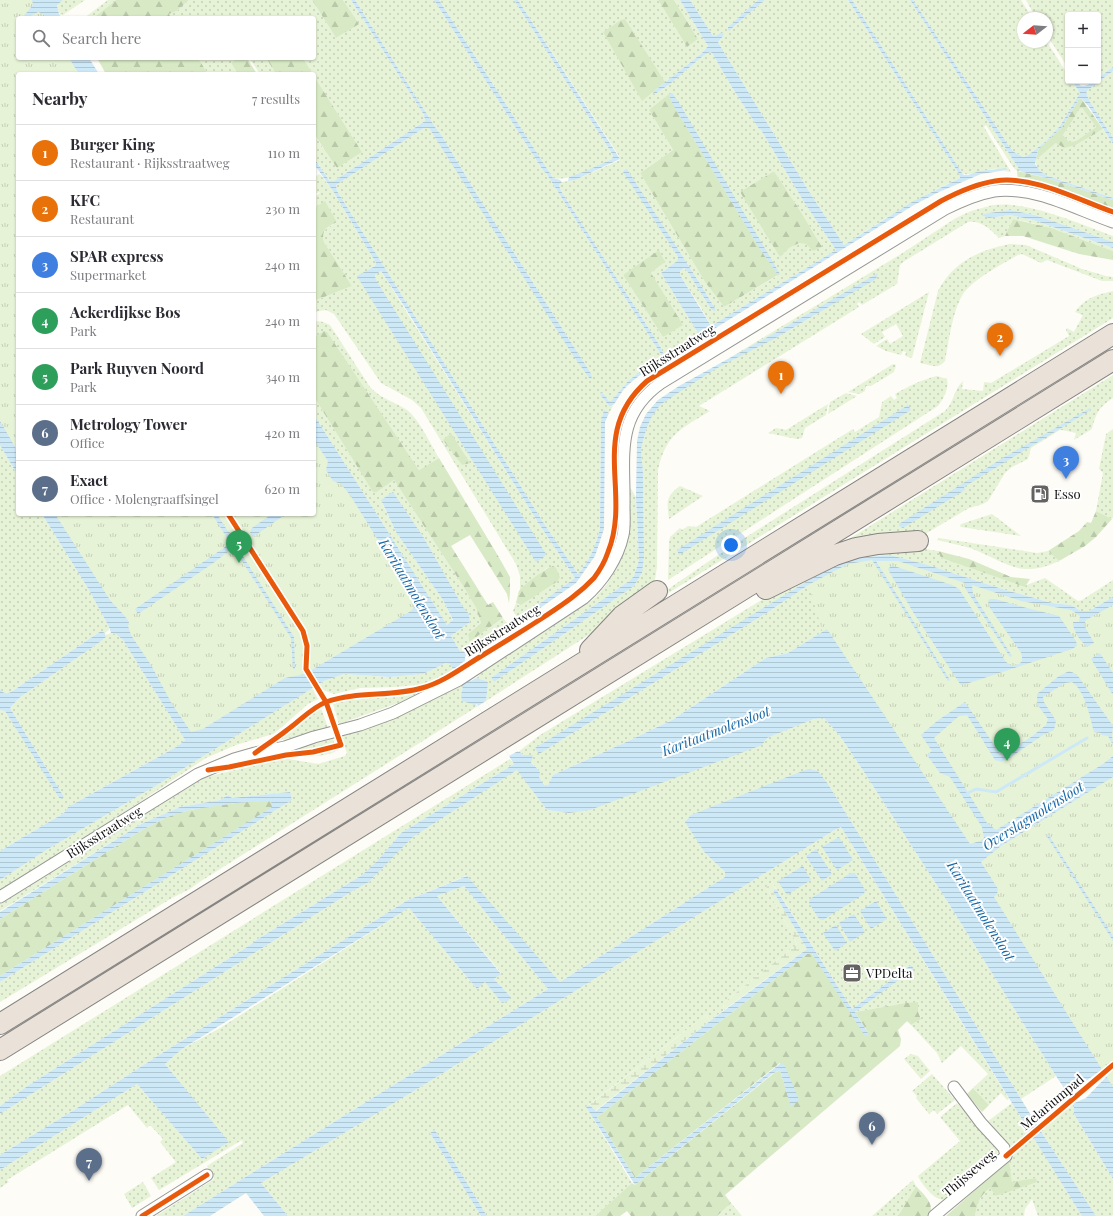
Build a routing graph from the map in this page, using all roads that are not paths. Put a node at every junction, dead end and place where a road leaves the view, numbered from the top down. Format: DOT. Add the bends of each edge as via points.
graph roads {
  1 [pos="1113,222"];
  2 [pos="1113,334"];
  3 [pos="1113,360"];
  4 [pos="918,541"];
  5 [pos="657,591"];
  6 [pos="644,651"];
  7 [pos="573,669"];
  8 [pos="0,897"];
  9 [pos="0,1024"];
  10 [pos="0,1050"];
  11 [pos="954,1087"];
  12 [pos="207,1175"];
  13 [pos="142,1216"];
  14 [pos="934,1216"];
  1 -- 8 [label="street, Rijksstraatweg" via="1049,198 1016,191 996,191 968,198 945,209 652,389 643,398 635,410 624,441 624,534 617,554 604,575 584,598 463,677 393,713 360,725 234,759 198,774"];
  2 -- 7 [label="highway"];
  3 -- 6 [label="highway"];
  4 -- 6 [label="highway" via="878,544 835,555 772,585 716,620"];
  5 -- 7 [label="highway" via="622,616"];
  6 -- 10 [label="highway"];
  7 -- 9 [label="highway"];
  11 -- 14 [label="street, Thijsseweg" via="1004,1148 1006,1156"];
  12 -- 13 [label="street"];
}
